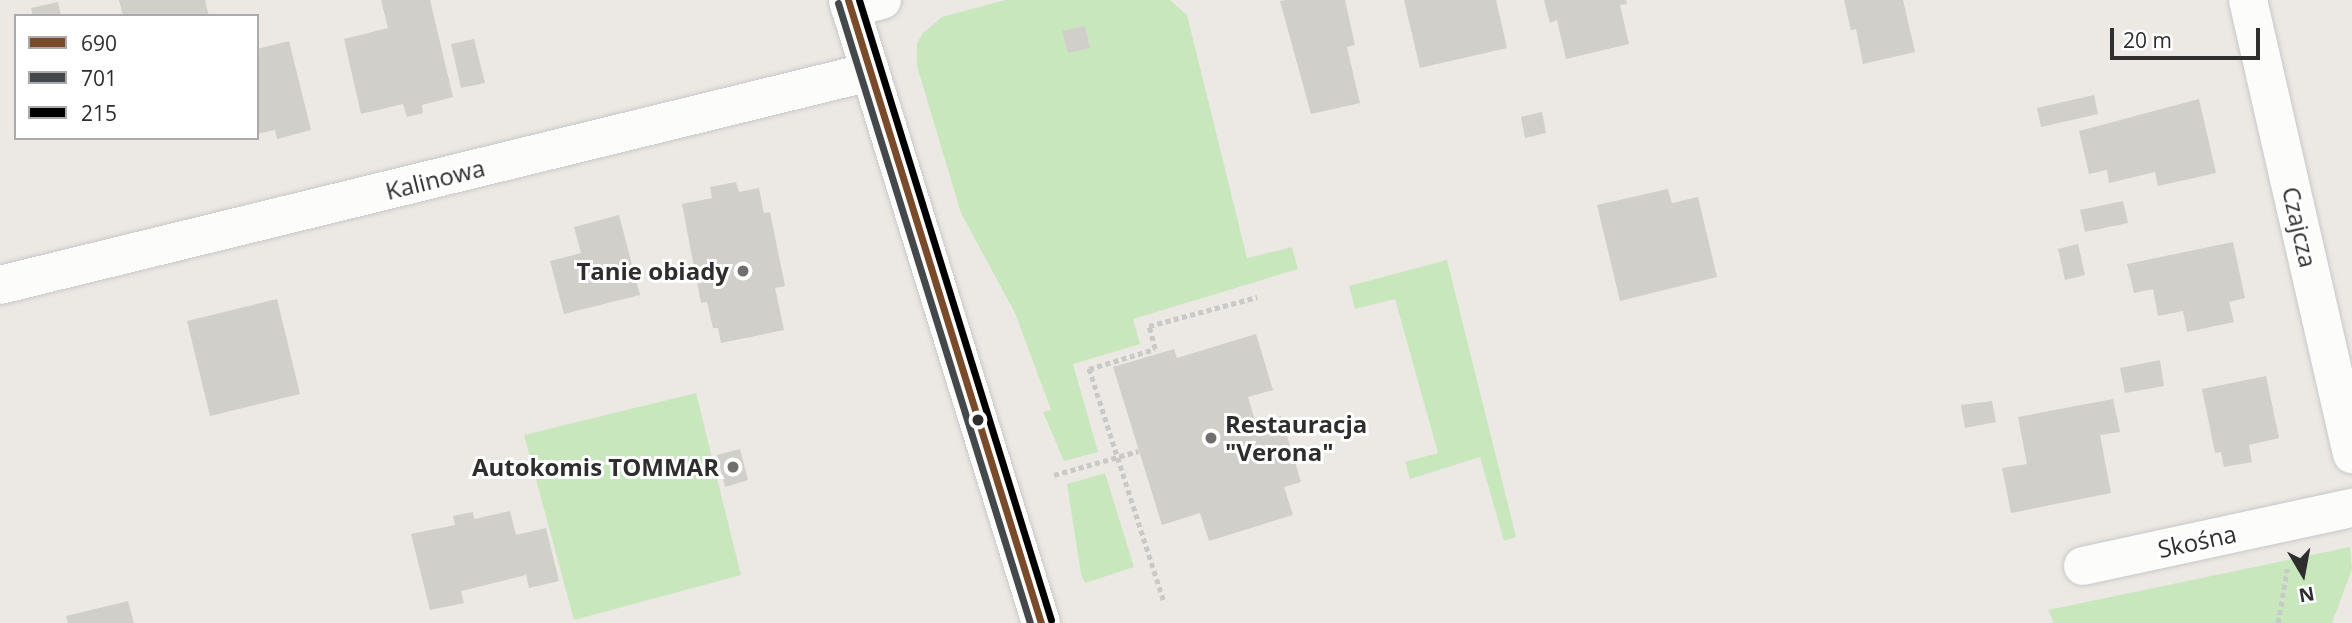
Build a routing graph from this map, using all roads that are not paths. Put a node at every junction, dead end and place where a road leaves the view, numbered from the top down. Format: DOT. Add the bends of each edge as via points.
graph roads {
  1 [pos="2248,0"];
  2 [pos="860,3"];
  3 [pos="870,72"];
  4 [pos="0,285"];
  5 [pos="2352,454"];
  6 [pos="2352,508"];
  7 [pos="2083,566"];
  8 [pos="1041,623"];
  1 -- 5 [label="street, Czajcza"];
  2 -- 3 [label="street"];
  3 -- 4 [label="street, Kalinowa"];
  3 -- 8 [label="street"];
  6 -- 7 [label="street, Skośna"];
}
